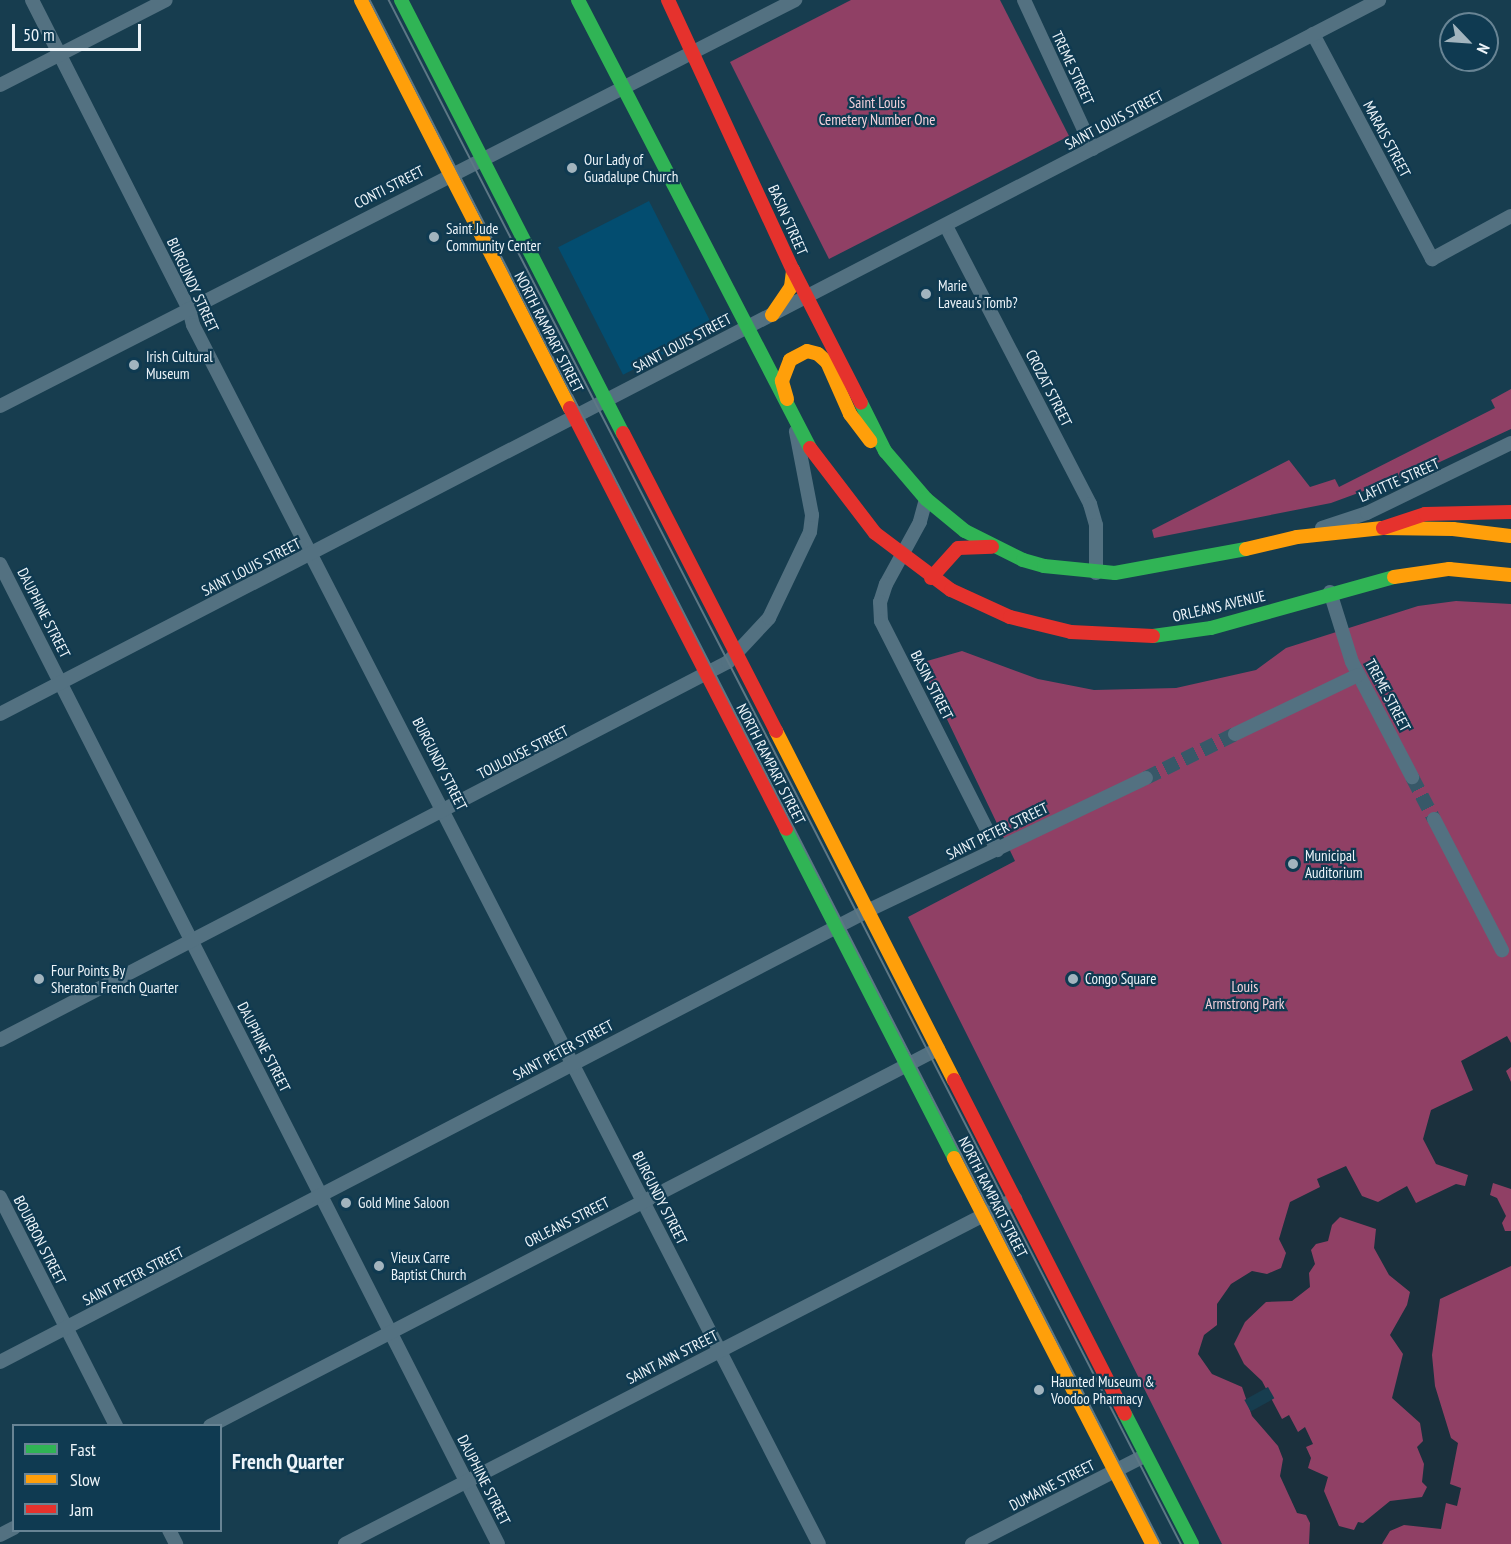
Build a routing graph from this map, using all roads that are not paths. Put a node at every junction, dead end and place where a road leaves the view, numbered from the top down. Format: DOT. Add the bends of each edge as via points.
graph roads {
  1 [pos="32,0"];
  2 [pos="166,0"];
  3 [pos="361,0"];
  4 [pos="401,0"];
  5 [pos="578,0"];
  6 [pos="668,0"];
  7 [pos="795,0"];
  8 [pos="1024,0"];
  9 [pos="1379,0"];
  10 [pos="1313,34"];
  11 [pos="694,50"];
  12 [pos="60,55"];
  13 [pos="0,85"];
  14 [pos="622,86"];
  15 [pos="1093,149"];
  16 [pos="482,159"];
  17 [pos="450,175"];
  18 [pos="1511,216"];
  19 [pos="946,226"];
  20 [pos="793,270"];
  21 [pos="807,299"];
  22 [pos="189,309"];
  23 [pos="772,315"];
  24 [pos="746,328"];
  25 [pos="608,401"];
  26 [pos="0,406"];
  27 [pos="575,418"];
  28 [pos="795,424"];
  29 [pos="1511,443"];
  30 [pos="896,465"];
  31 [pos="926,499"];
  32 [pos="1511,512"];
  33 [pos="1383,528"];
  34 [pos="1511,536"];
  35 [pos="1297,537"];
  36 [pos="994,547"];
  37 [pos="312,554"];
  38 [pos="902,556"];
  39 [pos="0,564"];
  40 [pos="1096,573"];
  41 [pos="1511,575"];
  42 [pos="931,578"];
  43 [pos="1330,592"];
  44 [pos="735,657"];
  45 [pos="1358,675"];
  46 [pos="707,676"];
  47 [pos="61,683"];
  48 [pos="0,714"];
  49 [pos="1235,734"];
  50 [pos="1412,777"];
  51 [pos="1146,778"];
  52 [pos="446,811"];
  53 [pos="1434,819"];
  54 [pos="997,850"];
  55 [pos="867,911"];
  56 [pos="836,927"];
  57 [pos="192,941"];
  58 [pos="1502,950"];
  59 [pos="0,1040"];
  60 [pos="938,1049"];
  61 [pos="573,1063"];
  62 [pos="907,1065"];
  63 [pos="0,1197"];
  64 [pos="322,1197"];
  65 [pos="1015,1199"];
  66 [pos="643,1201"];
  67 [pos="983,1215"];
  68 [pos="67,1328"];
  69 [pos="390,1332"];
  70 [pos="721,1350"];
  71 [pos="0,1362"];
  72 [pos="115,1424"];
  73 [pos="212,1424"];
  74 [pos="1146,1455"];
  75 [pos="1114,1471"];
  76 [pos="466,1481"];
  77 [pos="345,1544"];
  78 [pos="498,1544"];
  79 [pos="819,1544"];
  80 [pos="972,1544"];
  81 [pos="1152,1544"];
  82 [pos="1192,1544"];
  1 -- 12 [label="street, BURGUNDY STREET"];
  2 -- 12 [label="street"];
  3 -- 17 [label="main road, NORTH RAMPART STREET"];
  4 -- 16 [label="main road, NORTH RAMPART STREET"];
  5 -- 14 [label="main road"];
  6 -- 11 [label="main road, BASIN STREET"];
  7 -- 11 [label="street, CONTI STREET"];
  8 -- 15 [label="street, TREME STREET"];
  9 -- 10 [label="street, SAINT LOUIS STREET"];
  10 -- 15 [label="street, SAINT LOUIS STREET"];
  10 -- 18 [label="street, MARAIS STREET" via="1432,259"];
  11 -- 14 [label="street, CONTI STREET"];
  11 -- 20 [label="main road, BASIN STREET"];
  12 -- 13 [label="street"];
  12 -- 22 [label="street, BURGUNDY STREET"];
  14 -- 16 [label="street, CONTI STREET"];
  14 -- 24 [label="main road"];
  15 -- 19 [label="street, SAINT LOUIS STREET"];
  16 -- 17 [label="street, CONTI STREET"];
  16 -- 25 [label="main road, NORTH RAMPART STREET"];
  17 -- 22 [label="street, CONTI STREET"];
  17 -- 27 [label="main road, NORTH RAMPART STREET"];
  19 -- 21 [label="street, SAINT LOUIS STREET"];
  19 -- 40 [label="street, CROZAT STREET" via="1090,504 1096,525"];
  20 -- 21 [label="main road, BASIN STREET"];
  20 -- 23 [label="main road" via="791,287"];
  21 -- 23 [label="street, SAINT LOUIS STREET"];
  21 -- 30 [label="main road, BASIN STREET" via="885,451"];
  22 -- 26 [label="street, CONTI STREET"];
  22 -- 37 [label="street, BURGUNDY STREET" via="193,325"];
  23 -- 24 [label="street, SAINT LOUIS STREET"];
  24 -- 25 [label="street, SAINT LOUIS STREET"];
  24 -- 28 [label="main road"];
  25 -- 27 [label="street, SAINT LOUIS STREET"];
  25 -- 44 [label="main road, NORTH RAMPART STREET"];
  27 -- 37 [label="street, SAINT LOUIS STREET"];
  27 -- 46 [label="main road, NORTH RAMPART STREET"];
  28 -- 30 [label="main road" via="782,381 790,360 807,351 827,362 850,414 874,446"];
  28 -- 38 [label="main road, ORLEANS AVENUE" via="853,508"];
  28 -- 44 [label="street, TOULOUSE STREET" via="812,515 810,532 768,618"];
  29 -- 35 [label="street, LAFITTE STREET" via="1367,513"];
  30 -- 31 [label="main road"];
  31 -- 36 [label="main road" via="949,520"];
  31 -- 38 [label="street, BASIN STREET" via="920,522"];
  32 -- 33 [label="main road" via="1425,514"];
  33 -- 34 [label="main road" via="1453,529"];
  33 -- 35 [label="main road"];
  35 -- 40 [label="main road" via="1143,571"];
  36 -- 40 [label="main road" via="1044,566"];
  36 -- 42 [label="main road" via="958,548"];
  37 -- 47 [label="street, SAINT LOUIS STREET"];
  37 -- 52 [label="street, BURGUNDY STREET"];
  38 -- 42 [label="main road, ORLEANS AVENUE"];
  38 -- 54 [label="street, BASIN STREET" via="880,602 881,621"];
  39 -- 47 [label="street, DAUPHINE STREET"];
  41 -- 43 [label="main road, ORLEANS AVENUE" via="1449,568 1414,571"];
  42 -- 43 [label="main road, ORLEANS AVENUE" via="1010,616 1071,632 1106,635 1150,636 1211,628"];
  43 -- 45 [label="street, TREME STREET"];
  44 -- 46 [label="street, TOULOUSE STREET"];
  44 -- 55 [label="main road, NORTH RAMPART STREET"];
  45 -- 49 [label="street"];
  45 -- 50 [label="street, TREME STREET"];
  46 -- 52 [label="street, TOULOUSE STREET"];
  46 -- 56 [label="main road, NORTH RAMPART STREET"];
  47 -- 48 [label="street, SAINT LOUIS STREET"];
  47 -- 57 [label="street, DAUPHINE STREET"];
  51 -- 54 [label="street, SAINT PETER STREET"];
  52 -- 57 [label="street, TOULOUSE STREET"];
  52 -- 61 [label="street, BURGUNDY STREET"];
  53 -- 58 [label="street"];
  54 -- 55 [label="street, SAINT PETER STREET"];
  55 -- 56 [label="street, SAINT PETER STREET"];
  55 -- 60 [label="main road, NORTH RAMPART STREET"];
  56 -- 61 [label="street, SAINT PETER STREET"];
  56 -- 62 [label="main road, NORTH RAMPART STREET"];
  57 -- 59 [label="street, TOULOUSE STREET"];
  57 -- 64 [label="street, DAUPHINE STREET"];
  60 -- 62 [label="street, ORLEANS STREET"];
  60 -- 65 [label="main road, NORTH RAMPART STREET"];
  61 -- 64 [label="street, SAINT PETER STREET"];
  61 -- 66 [label="street, BURGUNDY STREET"];
  62 -- 66 [label="street, ORLEANS STREET"];
  62 -- 67 [label="main road, NORTH RAMPART STREET"];
  63 -- 68 [label="street, BOURBON STREET"];
  64 -- 68 [label="street, SAINT PETER STREET"];
  64 -- 69 [label="street, DAUPHINE STREET"];
  65 -- 67 [label="street, SAINT ANN STREET"];
  65 -- 74 [label="main road, NORTH RAMPART STREET"];
  66 -- 69 [label="street, ORLEANS STREET"];
  66 -- 70 [label="street, BURGUNDY STREET"];
  67 -- 70 [label="street, SAINT ANN STREET"];
  67 -- 75 [label="main road, NORTH RAMPART STREET"];
  68 -- 71 [label="street, SAINT PETER STREET"];
  68 -- 72 [label="street, BOURBON STREET"];
  69 -- 73 [label="street, ORLEANS STREET"];
  69 -- 76 [label="street, DAUPHINE STREET"];
  70 -- 76 [label="street, SAINT ANN STREET"];
  70 -- 79 [label="street, BURGUNDY STREET"];
  74 -- 75 [label="street, DUMAINE STREET"];
  74 -- 82 [label="main road, NORTH RAMPART STREET"];
  75 -- 80 [label="street, DUMAINE STREET"];
  75 -- 81 [label="main road, NORTH RAMPART STREET"];
  76 -- 77 [label="street, SAINT ANN STREET"];
  76 -- 78 [label="street, DAUPHINE STREET"];
}
